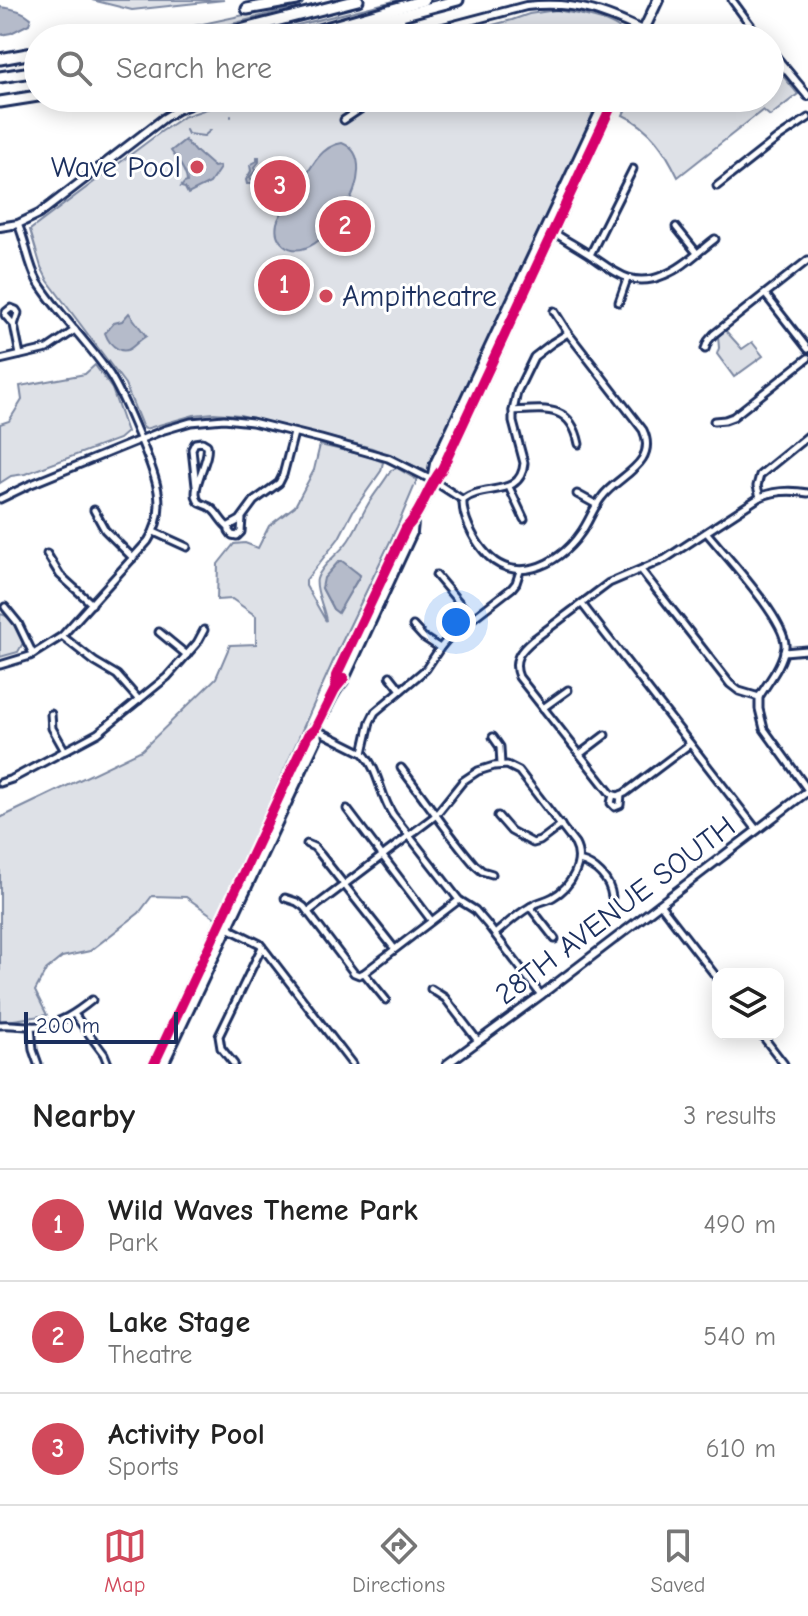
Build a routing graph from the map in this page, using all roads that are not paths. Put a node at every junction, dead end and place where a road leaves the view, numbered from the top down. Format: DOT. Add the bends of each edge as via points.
graph roads {
  1 [pos="297,0"];
  2 [pos="424,0"];
  3 [pos="461,0"];
  4 [pos="658,0"];
  5 [pos="732,0"];
  6 [pos="357,1"];
  7 [pos="247,9"];
  8 [pos="265,24"];
  9 [pos="340,24"];
  10 [pos="369,24"];
  11 [pos="391,24"];
  12 [pos="458,24"];
  13 [pos="626,24"];
  14 [pos="647,24"];
  15 [pos="750,24"];
  16 [pos="24,55"];
  17 [pos="0,59"];
  18 [pos="784,67"];
  19 [pos="24,73"];
  20 [pos="0,77"];
  21 [pos="808,96"];
  22 [pos="24,98"];
  23 [pos="0,102"];
  24 [pos="174,112"];
  25 [pos="356,112"];
  26 [pos="601,112"];
  27 [pos="609,112"];
  28 [pos="808,118"];
  29 [pos="344,120"];
  30 [pos="633,169"];
  31 [pos="717,186"];
  32 [pos="561,199"];
  33 [pos="18,224"];
  34 [pos="0,227"];
  35 [pos="676,227"];
  36 [pos="553,232"];
  37 [pos="715,239"];
  38 [pos="697,253"];
  39 [pos="590,255"];
  40 [pos="808,260"];
  41 [pos="627,279"];
  42 [pos="765,294"];
  43 [pos="619,302"];
  44 [pos="554,311"];
  45 [pos="14,325"];
  46 [pos="75,330"];
  47 [pos="568,333"];
  48 [pos="705,349"];
  49 [pos="808,349"];
  50 [pos="20,355"];
  51 [pos="808,358"];
  52 [pos="0,360"];
  53 [pos="513,411"];
  54 [pos="714,421"];
  55 [pos="294,433"];
  56 [pos="808,436"];
  57 [pos="140,440"];
  58 [pos="579,444"];
  59 [pos="432,480"];
  60 [pos="196,486"];
  61 [pos="509,487"];
  62 [pos="808,493"];
  63 [pos="577,494"];
  64 [pos="760,497"];
  65 [pos="0,499"];
  66 [pos="463,500"];
  67 [pos="597,505"];
  68 [pos="94,510"];
  69 [pos="242,518"];
  70 [pos="524,519"];
  71 [pos="229,528"];
  72 [pos="154,532"];
  73 [pos="707,533"];
  74 [pos="187,547"];
  75 [pos="47,554"];
  76 [pos="133,558"];
  77 [pos="641,570"];
  78 [pos="520,571"];
  79 [pos="436,575"];
  80 [pos="92,604"];
  81 [pos="582,604"];
  82 [pos="5,607"];
  83 [pos="472,618"];
  84 [pos="413,626"];
  85 [pos="204,630"];
  86 [pos="159,632"];
  87 [pos="62,636"];
  88 [pos="440,648"];
  89 [pos="807,650"];
  90 [pos="784,652"];
  91 [pos="33,654"];
  92 [pos="187,655"];
  93 [pos="0,665"];
  94 [pos="390,676"];
  95 [pos="401,690"];
  96 [pos="568,690"];
  97 [pos="759,697"];
  98 [pos="139,700"];
  99 [pos="543,708"];
  100 [pos="51,714"];
  101 [pos="315,729"];
  102 [pos="605,735"];
  103 [pos="493,737"];
  104 [pos="690,744"];
  105 [pos="65,751"];
  106 [pos="363,753"];
  107 [pos="580,754"];
  108 [pos="501,765"];
  109 [pos="401,768"];
  110 [pos="2,783"];
  111 [pos="808,790"];
  112 [pos="347,809"];
  113 [pos="435,816"];
  114 [pos="498,816"];
  115 [pos="561,825"];
  116 [pos="757,830"];
  117 [pos="409,836"];
  118 [pos="307,844"];
  119 [pos="383,856"];
  120 [pos="579,861"];
  121 [pos="492,874"];
  122 [pos="345,884"];
  123 [pos="612,897"];
  124 [pos="285,898"];
  125 [pos="459,900"];
  126 [pos="660,904"];
  127 [pos="530,907"];
  128 [pos="308,912"];
  129 [pos="431,920"];
  130 [pos="227,928"];
  131 [pos="495,934"];
  132 [pos="555,939"];
  133 [pos="262,947"];
  134 [pos="394,948"];
  135 [pos="712,971"];
  136 [pos="364,973"];
  137 [pos="198,978"];
  138 [pos="431,989"];
  139 [pos="541,995"];
  140 [pos="92,1000"];
  141 [pos="386,1000"];
  142 [pos="74,1014"];
  143 [pos="0,1025"];
  144 [pos="31,1026"];
  145 [pos="766,1040"];
  146 [pos="478,1041"];
  147 [pos="38,1064"];
  148 [pos="108,1064"];
  149 [pos="154,1064"];
  150 [pos="163,1064"];
  151 [pos="234,1064"];
  152 [pos="352,1064"];
  153 [pos="447,1064"];
  154 [pos="784,1064"];
  1 -- 7 [label="highway"];
  2 -- 9 [label="highway"];
  3 -- 10 [label="highway"];
  3 -- 11 [label="highway"];
  4 -- 14 [label="main road"];
  5 -- 15 [label="street"];
  6 -- 8 [label="highway"];
  12 -- 13 [label="street" via="563,2 590,6"];
  16 -- 17 [label="highway"];
  18 -- 21 [label="street"];
  19 -- 20 [label="highway"];
  22 -- 23 [label="highway"];
  24 -- 33 [label="street" via="59,200"];
  25 -- 29 [label="street"];
  26 -- 32 [label="main road"];
  27 -- 36 [label="main road"];
  28 -- 31 [label="street"];
  30 -- 39 [label="street"];
  32 -- 36 [label="main road"];
  32 -- 59 [label="main road"];
  33 -- 34 [label="street"];
  33 -- 46 [label="street" via="37,280"];
  35 -- 38 [label="street"];
  36 -- 39 [label="street"];
  36 -- 59 [label="main road" via="442,469"];
  37 -- 38 [label="street"];
  38 -- 41 [label="street" via="663,276"];
  39 -- 41 [label="street"];
  40 -- 42 [label="street"];
  41 -- 43 [label="street"];
  42 -- 48 [label="street" via="714,334"];
  42 -- 49 [label="street"];
  44 -- 47 [label="street"];
  45 -- 50 [label="street"];
  46 -- 50 [label="street" via="47,349"];
  46 -- 57 [label="street" via="110,375"];
  47 -- 53 [label="street" via="532,360"];
  47 -- 67 [label="street" via="646,439 638,464"];
  50 -- 52 [label="street"];
  51 -- 54 [label="street" via="733,417"];
  53 -- 58 [label="street" via="559,412 572,425"];
  53 -- 61 [label="street" via="524,463"];
  55 -- 57 [label="street" via="215,419"];
  55 -- 59 [label="street" via="380,456"];
  55 -- 69 [label="street" via="280,481"];
  56 -- 64 [label="street" via="763,472 757,486"];
  57 -- 65 [label="street"];
  57 -- 72 [label="street" via="158,492"];
  59 -- 66 [label="street"];
  59 -- 101 [label="main road" via="343,681"];
  60 -- 60 [label="street" via="208,451 200,441 192,449"];
  60 -- 71 [label="street" via="199,502"];
  61 -- 66 [label="street"];
  61 -- 70 [label="street"];
  62 -- 64 [label="street" via="786,490"];
  63 -- 67 [label="street"];
  64 -- 73 [label="street"];
  66 -- 78 [label="street" via="482,550"];
  67 -- 78 [label="street" via="572,543 543,566"];
  68 -- 76 [label="street" via="105,530"];
  69 -- 71 [label="street"];
  69 -- 71 [label="street" via="239,535 232,535"];
  72 -- 74 [label="street"];
  72 -- 76 [label="street"];
  73 -- 77 [label="street"];
  73 -- 90 [label="street" via="777,621"];
  75 -- 80 [label="street" via="60,575"];
  76 -- 80 [label="street"];
  77 -- 81 [label="street" via="618,578"];
  77 -- 97 [label="street" via="730,684"];
  78 -- 83 [label="street" via="512,588"];
  79 -- 83 [label="street"];
  80 -- 87 [label="street"];
  81 -- 99 [label="street" via="517,657 519,677"];
  81 -- 104 [label="street"];
  82 -- 91 [label="street"];
  83 -- 88 [label="street"];
  84 -- 88 [label="street"];
  85 -- 92 [label="street"];
  86 -- 92 [label="street"];
  87 -- 91 [label="street"];
  87 -- 98 [label="street" via="117,675"];
  88 -- 95 [label="street" via="427,668"];
  89 -- 90 [label="street"];
  90 -- 97 [label="street"];
  91 -- 93 [label="street"];
  92 -- 98 [label="street"];
  94 -- 95 [label="street"];
  95 -- 106 [label="street" via="372,717"];
  96 -- 99 [label="street"];
  97 -- 111 [label="street" via="764,729"];
  98 -- 105 [label="street"];
  99 -- 107 [label="street"];
  100 -- 105 [label="street" via="52,728"];
  101 -- 106 [label="street"];
  101 -- 130 [label="main road" via="317,738"];
  101 -- 137 [label="main road"];
  102 -- 107 [label="street"];
  103 -- 108 [label="street"];
  104 -- 107 [label="street" via="617,795"];
  104 -- 116 [label="street"];
  105 -- 110 [label="street"];
  106 -- 117 [label="street" via="374,767 388,807"];
  108 -- 113 [label="street" via="463,781"];
  108 -- 115 [label="street" via="519,771"];
  109 -- 113 [label="street"];
  111 -- 116 [label="street, 28TH AVENUE SOUTH"];
  112 -- 119 [label="street"];
  113 -- 117 [label="street"];
  113 -- 121 [label="street" via="475,865"];
  114 -- 115 [label="street" via="531,843"];
  115 -- 120 [label="street" via="578,847"];
  116 -- 126 [label="street, 28TH AVENUE SOUTH"];
  117 -- 119 [label="street"];
  117 -- 125 [label="street"];
  118 -- 122 [label="street"];
  119 -- 122 [label="street"];
  119 -- 129 [label="street"];
  120 -- 123 [label="street" via="599,872"];
  120 -- 127 [label="street" via="562,891"];
  122 -- 128 [label="street"];
  122 -- 134 [label="street"];
  124 -- 128 [label="street"];
  125 -- 129 [label="street"];
  125 -- 131 [label="street"];
  126 -- 135 [label="street"];
  126 -- 139 [label="street, 28TH AVENUE SOUTH"];
  127 -- 131 [label="street"];
  127 -- 132 [label="street"];
  128 -- 136 [label="street" via="354,972"];
  129 -- 134 [label="street"];
  130 -- 133 [label="street"];
  130 -- 137 [label="main road"];
  131 -- 139 [label="street"];
  133 -- 151 [label="street" via="221,1032 220,1044"];
  133 -- 152 [label="street"];
  134 -- 136 [label="street"];
  136 -- 141 [label="street"];
  137 -- 149 [label="main road"];
  137 -- 150 [label="main road"];
  138 -- 146 [label="street" via="445,998"];
  139 -- 146 [label="street, 28TH AVENUE SOUTH"];
  140 -- 142 [label="street"];
  142 -- 144 [label="street"];
  142 -- 148 [label="street"];
  143 -- 144 [label="street"];
  144 -- 147 [label="street"];
  145 -- 154 [label="street"];
  146 -- 153 [label="street, 28TH AVENUE SOUTH"];
}
